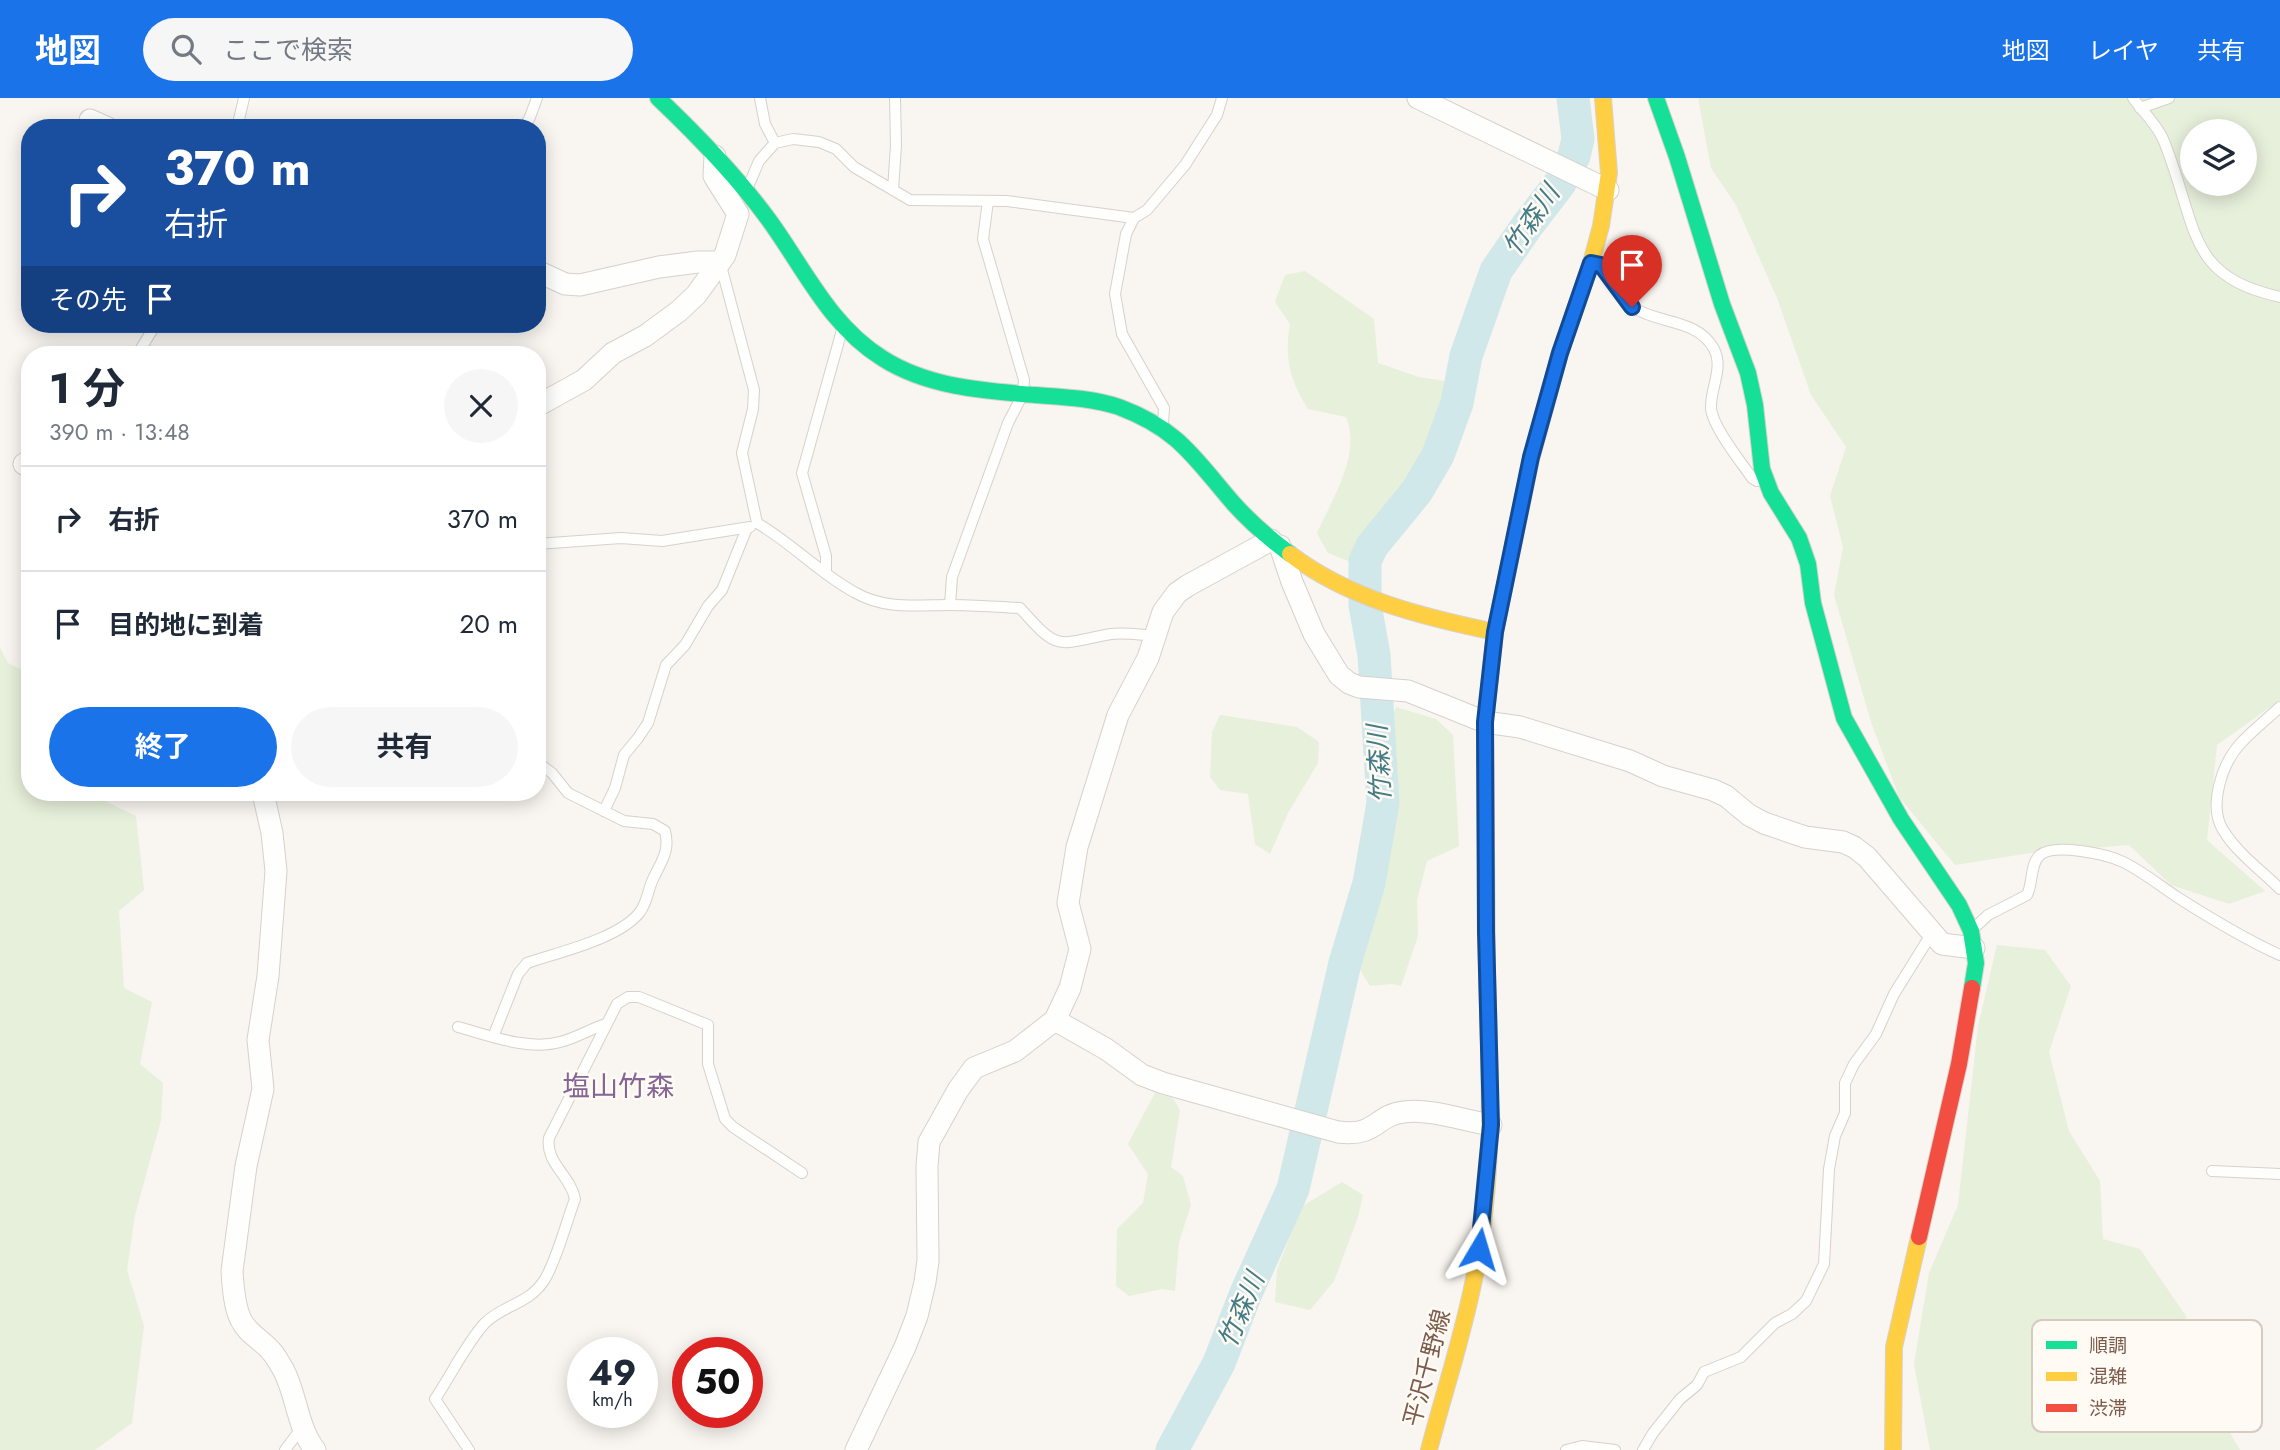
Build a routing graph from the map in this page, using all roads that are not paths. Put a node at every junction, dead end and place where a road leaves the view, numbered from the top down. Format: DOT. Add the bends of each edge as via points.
graph roads {
  1 [pos="244,98"];
  2 [pos="537,98"];
  3 [pos="658,98"];
  4 [pos="760,98"];
  5 [pos="895,98"];
  6 [pos="1222,98"];
  7 [pos="1418,98"];
  8 [pos="1603,98"];
  9 [pos="1656,98"];
  10 [pos="2133,98"];
  11 [pos="2169,98"];
  12 [pos="2140,108"];
  13 [pos="239,119"];
  14 [pos="528,119"];
  15 [pos="775,143"];
  16 [pos="715,156"];
  17 [pos="893,190"];
  18 [pos="1608,190"];
  19 [pos="747,191"];
  20 [pos="988,201"];
  21 [pos="1134,218"];
  22 [pos="720,262"];
  23 [pos="1591,263"];
  24 [pos="546,275"];
  25 [pos="2280,297"];
  26 [pos="843,326"];
  27 [pos="1023,394"];
  28 [pos="546,401"];
  29 [pos="1163,431"];
  30 [pos="1769,487"];
  31 [pos="752,526"];
  32 [pos="546,543"];
  33 [pos="1276,543"];
  34 [pos="826,574"];
  35 [pos="950,605"];
  36 [pos="1495,632"];
  37 [pos="1156,636"];
  38 [pos="2280,707"];
  39 [pos="1485,722"];
  40 [pos="546,769"];
  41 [pos="265,801"];
  42 [pos="604,811"];
  43 [pos="2280,889"];
  44 [pos="1932,933"];
  45 [pos="1972,940"];
  46 [pos="2280,955"];
  47 [pos="1055,1020"];
  48 [pos="606,1024"];
  49 [pos="458,1027"];
  50 [pos="493,1037"];
  51 [pos="1491,1125"];
  52 [pos="2212,1171"];
  53 [pos="802,1173"];
  54 [pos="2280,1174"];
  55 [pos="303,1426"];
  56 [pos="285,1450"];
  57 [pos="315,1450"];
  58 [pos="469,1450"];
  59 [pos="856,1450"];
  60 [pos="1429,1450"];
  61 [pos="1566,1450"];
  62 [pos="1615,1450"];
  63 [pos="1643,1450"];
  64 [pos="1893,1450"];
  1 -- 13 [label="lane"];
  2 -- 14 [label="lane"];
  3 -- 16 [label="street"];
  4 -- 15 [label="lane"];
  5 -- 17 [label="lane"];
  6 -- 21 [label="lane" via="1217,115 1185,165 1147,210"];
  7 -- 18 [label="street"];
  8 -- 18 [label="street, 平沢千野線"];
  9 -- 30 [label="street" via="1748,373 1762,469"];
  10 -- 12 [label="lane"];
  11 -- 12 [label="lane"];
  12 -- 25 [label="lane" via="2162,136 2195,233 2213,265 2251,291"];
  15 -- 17 [label="lane" via="793,139 819,142"];
  15 -- 19 [label="lane" via="759,161"];
  16 -- 19 [label="street"];
  16 -- 22 [label="street" via="715,176 738,214"];
  17 -- 20 [label="lane" via="910,200"];
  18 -- 23 [label="street, 平沢千野線"];
  19 -- 26 [label="street" via="818,297"];
  20 -- 21 [label="lane"];
  20 -- 27 [label="lane" via="983,239 1024,380"];
  21 -- 29 [label="lane" via="1126,234 1115,294 1122,334 1164,408"];
  22 -- 24 [label="street" via="660,267 580,285"];
  22 -- 28 [label="street" via="679,311 613,353 584,380"];
  22 -- 31 [label="lane" via="754,390 742,453"];
  23 -- 30 [label="lane" via="1601,265 1632,307 1691,328 1714,349 1718,369 1711,412 1752,478"];
  23 -- 36 [label="street, 平沢千野線" via="1531,457"];
  26 -- 27 [label="street" via="894,366 924,379 974,391"];
  26 -- 34 [label="lane" via="802,473 826,556"];
  27 -- 29 [label="street" via="1099,402 1128,411"];
  27 -- 35 [label="lane" via="952,576"];
  29 -- 33 [label="street" via="1182,443 1240,512"];
  30 -- 45 [label="street" via="1799,538 1808,564 1813,603 1844,718 1901,820 1959,905"];
  31 -- 32 [label="lane" via="662,541 621,538"];
  31 -- 34 [label="lane" via="779,536"];
  31 -- 42 [label="lane" via="722,590 666,665 648,723 624,755"];
  33 -- 36 [label="street" via="1344,589 1391,607"];
  33 -- 37 [label="street" via="1177,593 1163,612"];
  33 -- 39 [label="street" via="1314,634 1339,675 1359,687 1408,691"];
  34 -- 35 [label="lane" via="857,594 902,607"];
  35 -- 37 [label="lane" via="1020,608 1044,635 1060,643 1115,634"];
  36 -- 39 [label="street, 平沢千野線"];
  37 -- 47 [label="street" via="1118,715 1077,847 1069,903 1079,957"];
  38 -- 43 [label="lane" via="2239,744 2226,763 2217,798 2222,829"];
  39 -- 44 [label="street" via="1520,727 1630,761 1726,796 1764,823 1854,847"];
  39 -- 51 [label="street, 平沢千野線"];
  40 -- 42 [label="lane" via="568,793"];
  41 -- 55 [label="street" via="276,871 258,1040 263,1088 232,1271 240,1318 285,1373"];
  42 -- 50 [label="lane" via="665,831 666,855 648,898 639,913 611,934 527,963 518,974"];
  44 -- 45 [label="street" via="1942,944"];
  44 -- 63 [label="lane" via="1845,1083 1844,1113 1829,1169 1824,1264 1806,1300 1741,1357 1704,1372"];
  45 -- 46 [label="lane" via="1988,915 2027,895 2040,854 2057,850 2122,861"];
  45 -- 64 [label="street" via="1976,963 1959,1064 1894,1347"];
  47 -- 51 [label="street" via="1142,1075 1338,1132 1356,1134 1403,1112"];
  47 -- 59 [label="street" via="1016,1051 974,1068 929,1142 925,1282 917,1316"];
  48 -- 50 [label="lane" via="559,1042 518,1043"];
  48 -- 53 [label="lane" via="617,1004 639,997 708,1024 708,1063 724,1119"];
  48 -- 58 [label="lane" via="549,1138 547,1149 573,1186 575,1199 545,1278 520,1304 495,1314 483,1325 435,1399"];
  49 -- 50 [label="lane"];
  51 -- 60 [label="street, 平沢千野線" via="1475,1275"];
  52 -- 54 [label="lane"];
  55 -- 56 [label="lane"];
  55 -- 57 [label="street"];
  61 -- 62 [label="lane" via="1582,1446"];
}
